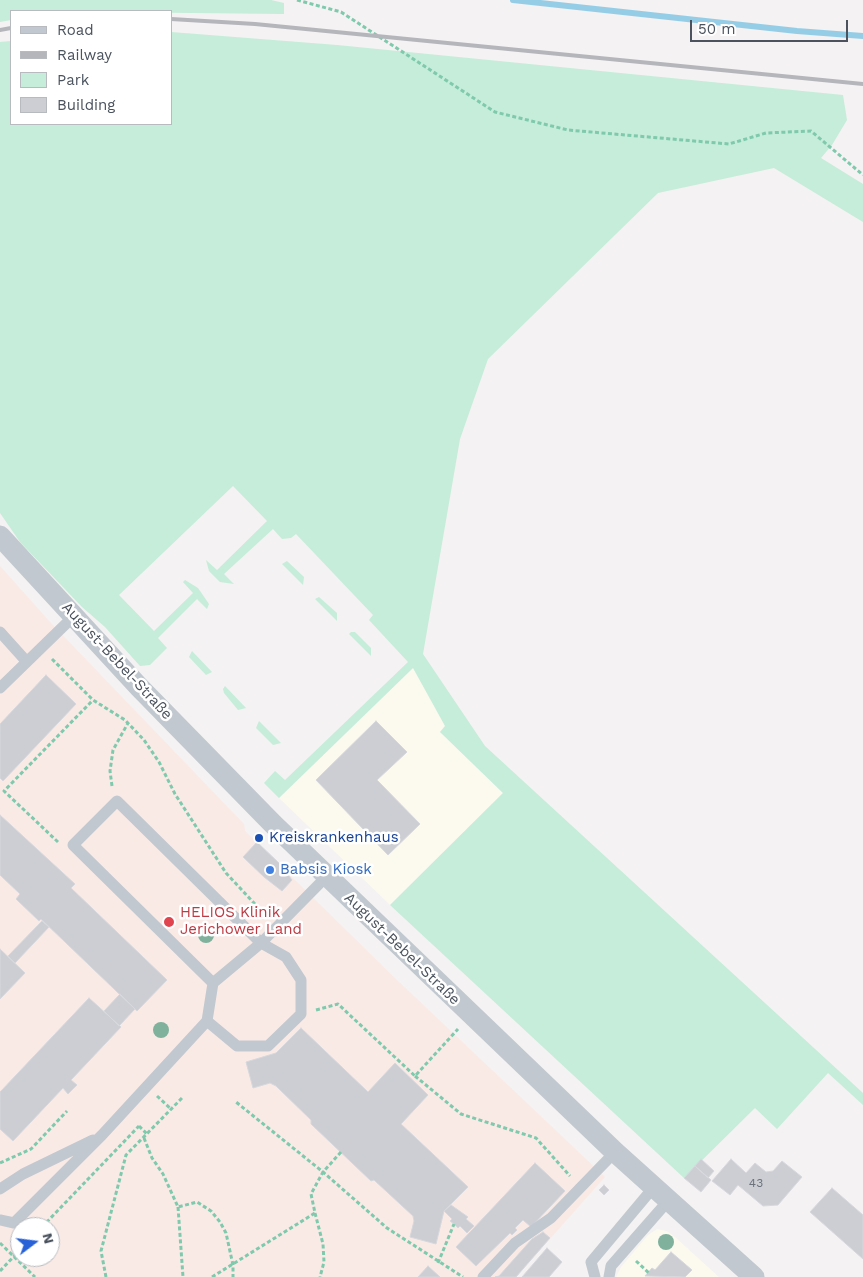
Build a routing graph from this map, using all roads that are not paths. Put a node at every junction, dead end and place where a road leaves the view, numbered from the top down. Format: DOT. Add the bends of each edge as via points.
graph roads {
  1 [pos="0,536"];
  2 [pos="74,616"];
  3 [pos="0,632"];
  4 [pos="26,662"];
  5 [pos="0,688"];
  6 [pos="327,876"];
  7 [pos="261,943"];
  8 [pos="213,983"];
  9 [pos="207,1021"];
  10 [pos="102,1135"];
  11 [pos="615,1152"];
  12 [pos="0,1189"];
  13 [pos="661,1194"];
  14 [pos="0,1220"];
  15 [pos="483,1277"];
  16 [pos="595,1277"];
  17 [pos="609,1277"];
  18 [pos="754,1277"];
  1 -- 2 [label="street, August-Bebel-Straße"];
  2 -- 4 [label="lane"];
  2 -- 6 [label="street, August-Bebel-Straße" via="146,694"];
  3 -- 4 [label="lane"];
  4 -- 5 [label="lane"];
  6 -- 7 [label="lane"];
  6 -- 11 [label="street, August-Bebel-Straße"];
  7 -- 8 [label="lane"];
  7 -- 8 [label="lane" via="117,801 74,845"];
  7 -- 9 [label="lane" via="286,957 301,980 301,1014 268,1046 237,1046"];
  8 -- 9 [label="lane"];
  9 -- 10 [label="lane"];
  10 -- 12 [label="lane"];
  10 -- 14 [label="lane" via="14,1223"];
  11 -- 13 [label="street, August-Bebel-Straße"];
  11 -- 15 [label="lane" via="551,1218 515,1243"];
  13 -- 16 [label="lane" via="591,1262"];
  13 -- 17 [label="lane" via="611,1266"];
  13 -- 18 [label="street, August-Bebel-Straße"];
}
